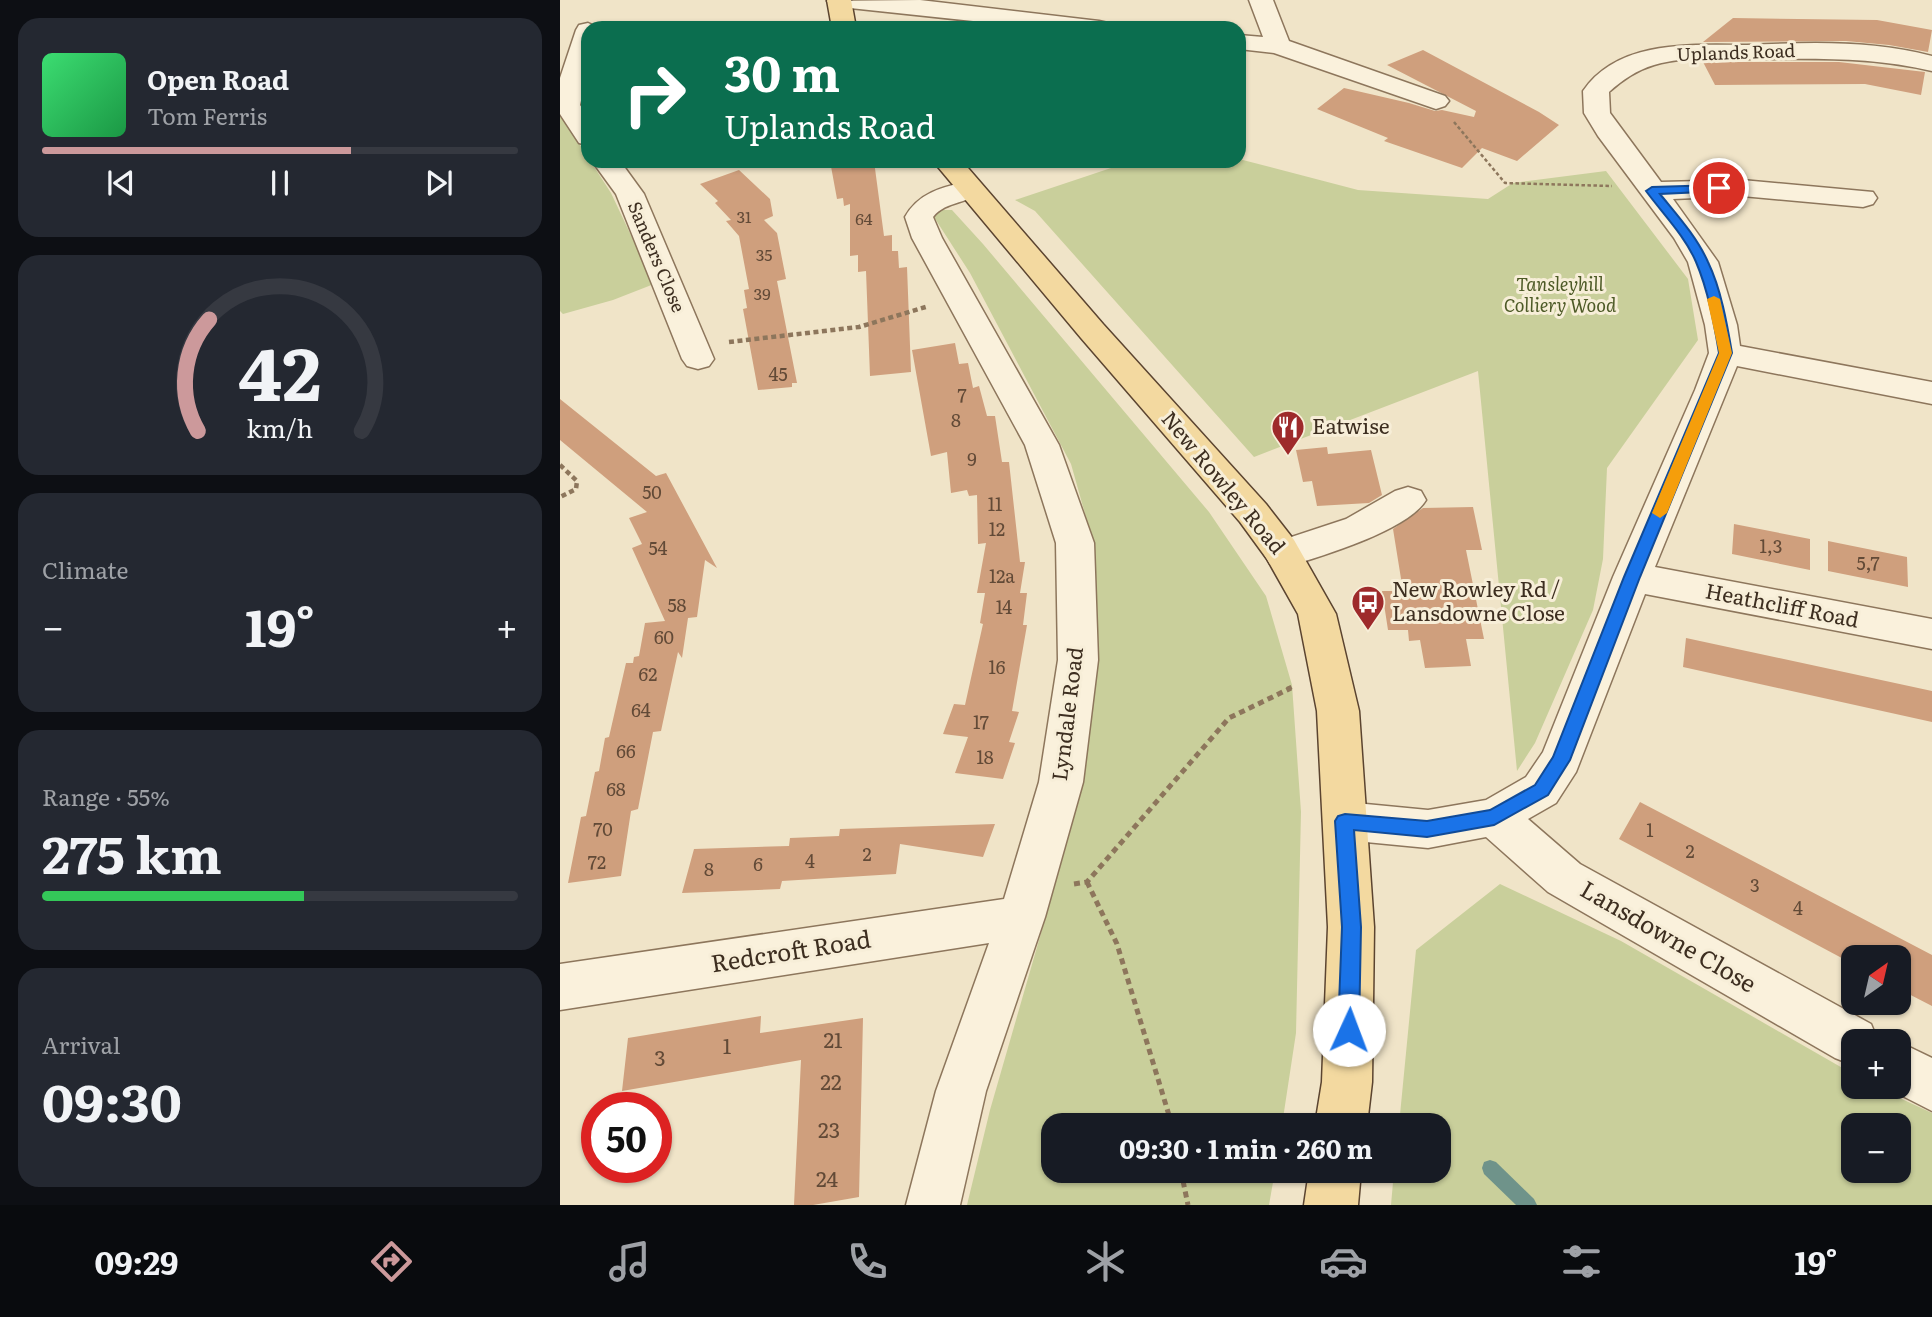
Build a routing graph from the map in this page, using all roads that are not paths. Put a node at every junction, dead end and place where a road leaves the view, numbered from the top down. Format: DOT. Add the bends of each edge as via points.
graph roads {
  1 [pos="1261,0"];
  2 [pos="839,1"];
  3 [pos="843,21"];
  4 [pos="1040,21"];
  5 [pos="1246,43"];
  6 [pos="1278,46"];
  7 [pos="581,53"];
  8 [pos="1932,64"];
  9 [pos="1436,102"];
  10 [pos="581,126"];
  11 [pos="611,168"];
  12 [pos="958,175"];
  13 [pos="1652,191"];
  14 [pos="1863,198"];
  15 [pos="1726,353"];
  16 [pos="697,355"];
  17 [pos="1932,393"];
  18 [pos="1408,500"];
  19 [pos="1283,554"];
  20 [pos="1632,577"];
  21 [pos="1932,634"];
  22 [pos="1494,817"];
  23 [pos="1345,821"];
  24 [pos="1025,904"];
  25 [pos="560,987"];
  26 [pos="1841,1034"];
  27 [pos="1911,1074"];
  28 [pos="1932,1086"];
  29 [pos="1343,1113"];
  30 [pos="1334,1183"];
  31 [pos="933,1205"];
  32 [pos="1331,1205"];
  1 -- 6 [label="street"];
  2 -- 3 [label="main road"];
  2 -- 4 [label="street"];
  5 -- 6 [label="street"];
  6 -- 9 [label="street"];
  7 -- 10 [label="street" via="567,105"];
  8 -- 13 [label="street, Uplands Road" via="1857,50 1678,53 1629,65 1596,91 1597,113"];
  11 -- 16 [label="street, Sanders Close" via="630,194"];
  12 -- 19 [label="main road, New Rowley Road" via="1253,513"];
  12 -- 24 [label="street, Lyndale Road" via="919,217 1042,445 1075,543 1078,660 1061,782"];
  13 -- 14 [label="street" via="1742,188"];
  13 -- 15 [label="street, Uplands Road" via="1703,262"];
  15 -- 17 [label="street"];
  15 -- 20 [label="street"];
  18 -- 19 [label="street" via="1359,528"];
  19 -- 23 [label="main road, New Rowley Road" via="1317,614 1330,669 1338,711"];
  20 -- 21 [label="street, Heathcliff Road"];
  20 -- 22 [label="street" via="1561,760 1541,790"];
  22 -- 23 [label="street" via="1427,829"];
  22 -- 26 [label="street, Lansdowne Close" via="1564,877"];
  23 -- 29 [label="main road, New Rowley Road" via="1351,927"];
  24 -- 25 [label="street, Redcroft Road"];
  24 -- 31 [label="street, Lyndale Road" via="961,1091"];
  27 -- 28 [label="street"];
  30 -- 32 [label="main road"];
}
